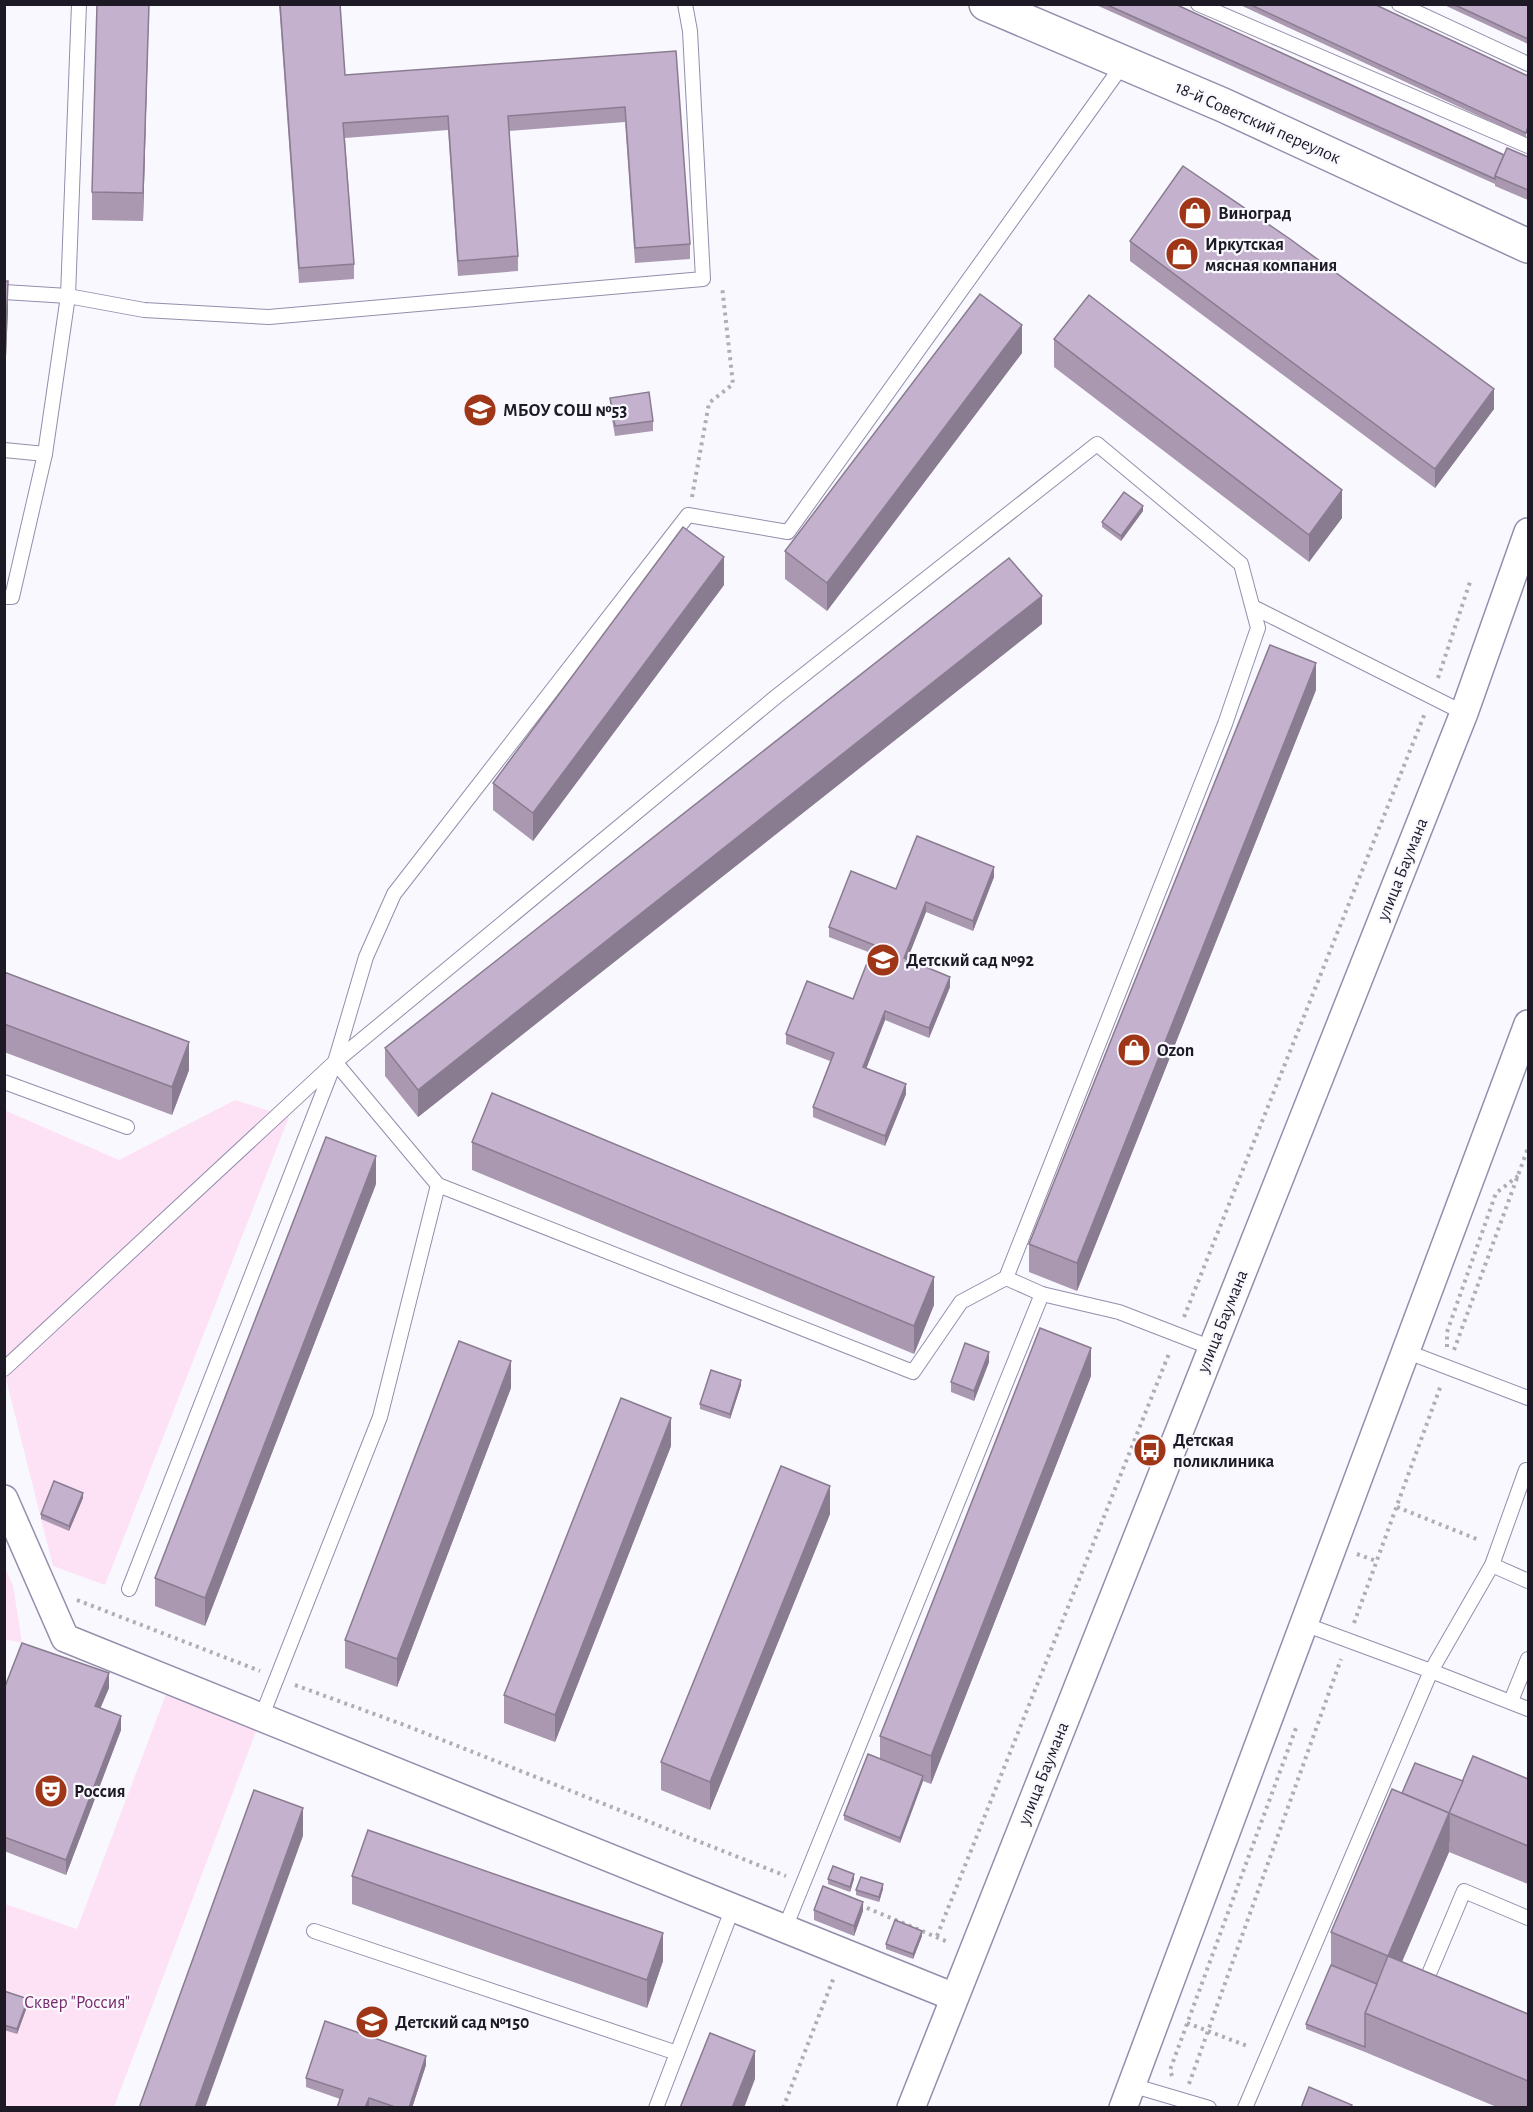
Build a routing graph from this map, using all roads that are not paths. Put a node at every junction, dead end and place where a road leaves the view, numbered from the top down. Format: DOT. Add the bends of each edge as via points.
graph roads {
  1 [pos="79,4"];
  2 [pos="685,4"];
  3 [pos="986,4"];
  4 [pos="1198,4"];
  5 [pos="1398,4"];
  6 [pos="1124,63"];
  7 [pos="1528,64"];
  8 [pos="1528,146"];
  9 [pos="1528,246"];
  10 [pos="4,292"];
  11 [pos="68,296"];
  12 [pos="4,450"];
  13 [pos="45,454"];
  14 [pos="1528,532"];
  15 [pos="4,597"];
  16 [pos="1253,607"];
  17 [pos="1464,713"];
  18 [pos="1528,1024"];
  19 [pos="334,1062"];
  20 [pos="4,1082"];
  21 [pos="127,1127"];
  22 [pos="438,1185"];
  23 [pos="1006,1278"];
  24 [pos="1042,1294"];
  25 [pos="1212,1348"];
  26 [pos="1406,1351"];
  27 [pos="4,1369"];
  28 [pos="1528,1398"];
  29 [pos="1526,1470"];
  30 [pos="4,1499"];
  31 [pos="1492,1565"];
  32 [pos="1528,1581"];
  33 [pos="129,1589"];
  34 [pos="1304,1624"];
  35 [pos="1528,1659"];
  36 [pos="1431,1671"];
  37 [pos="1511,1701"];
  38 [pos="1528,1709"];
  39 [pos="261,1718"];
  40 [pos="732,1910"];
  41 [pos="1528,1918"];
  42 [pos="785,1928"];
  43 [pos="314,1931"];
  44 [pos="1447,1990"];
  45 [pos="954,1997"];
  46 [pos="677,2053"];
  47 [pos="1127,2096"];
  48 [pos="656,2108"];
  49 [pos="910,2108"];
  50 [pos="1209,2108"];
  51 [pos="1245,2108"];
  1 -- 11 [label="lane"];
  2 -- 11 [label="lane" via="690,31 703,279 269,317 144,310"];
  3 -- 6 [label="street, 18-й Советский переулок"];
  4 -- 8 [label="lane"];
  5 -- 7 [label="lane"];
  6 -- 9 [label="street, 18-й Советский переулок"];
  6 -- 19 [label="lane" via="788,532 688,515 394,894 366,957"];
  10 -- 11 [label="lane"];
  11 -- 13 [label="lane"];
  12 -- 13 [label="lane"];
  13 -- 15 [label="lane" via="12,597"];
  14 -- 17 [label="street, улица Баумана"];
  16 -- 17 [label="lane"];
  16 -- 19 [label="lane" via="1241,564 1097,444 777,696"];
  16 -- 23 [label="lane" via="1258,628 1225,724"];
  17 -- 25 [label="street, улица Баумана"];
  18 -- 26 [label="street"];
  19 -- 22 [label="lane"];
  19 -- 27 [label="lane"];
  19 -- 33 [label="lane"];
  20 -- 21 [label="lane"];
  22 -- 23 [label="lane" via="913,1372 961,1302"];
  22 -- 39 [label="lane" via="380,1417"];
  23 -- 24 [label="lane"];
  24 -- 25 [label="lane" via="1119,1312"];
  24 -- 42 [label="lane"];
  25 -- 45 [label="street, улица Баумана"];
  26 -- 28 [label="lane"];
  26 -- 34 [label="street"];
  29 -- 31 [label="lane"];
  30 -- 39 [label="street" via="65,1638"];
  31 -- 32 [label="lane"];
  31 -- 36 [label="lane"];
  34 -- 36 [label="lane"];
  34 -- 47 [label="street"];
  35 -- 37 [label="lane"];
  36 -- 37 [label="lane"];
  36 -- 51 [label="lane"];
  37 -- 38 [label="lane"];
  39 -- 40 [label="street"];
  40 -- 42 [label="street"];
  40 -- 46 [label="lane"];
  41 -- 44 [label="lane" via="1464,1891 1426,1981"];
  42 -- 45 [label="street"];
  43 -- 46 [label="lane"];
  45 -- 49 [label="street, улица Баумана"];
  46 -- 48 [label="lane"];
  47 -- 50 [label="lane" via="1182,2101"];
}
